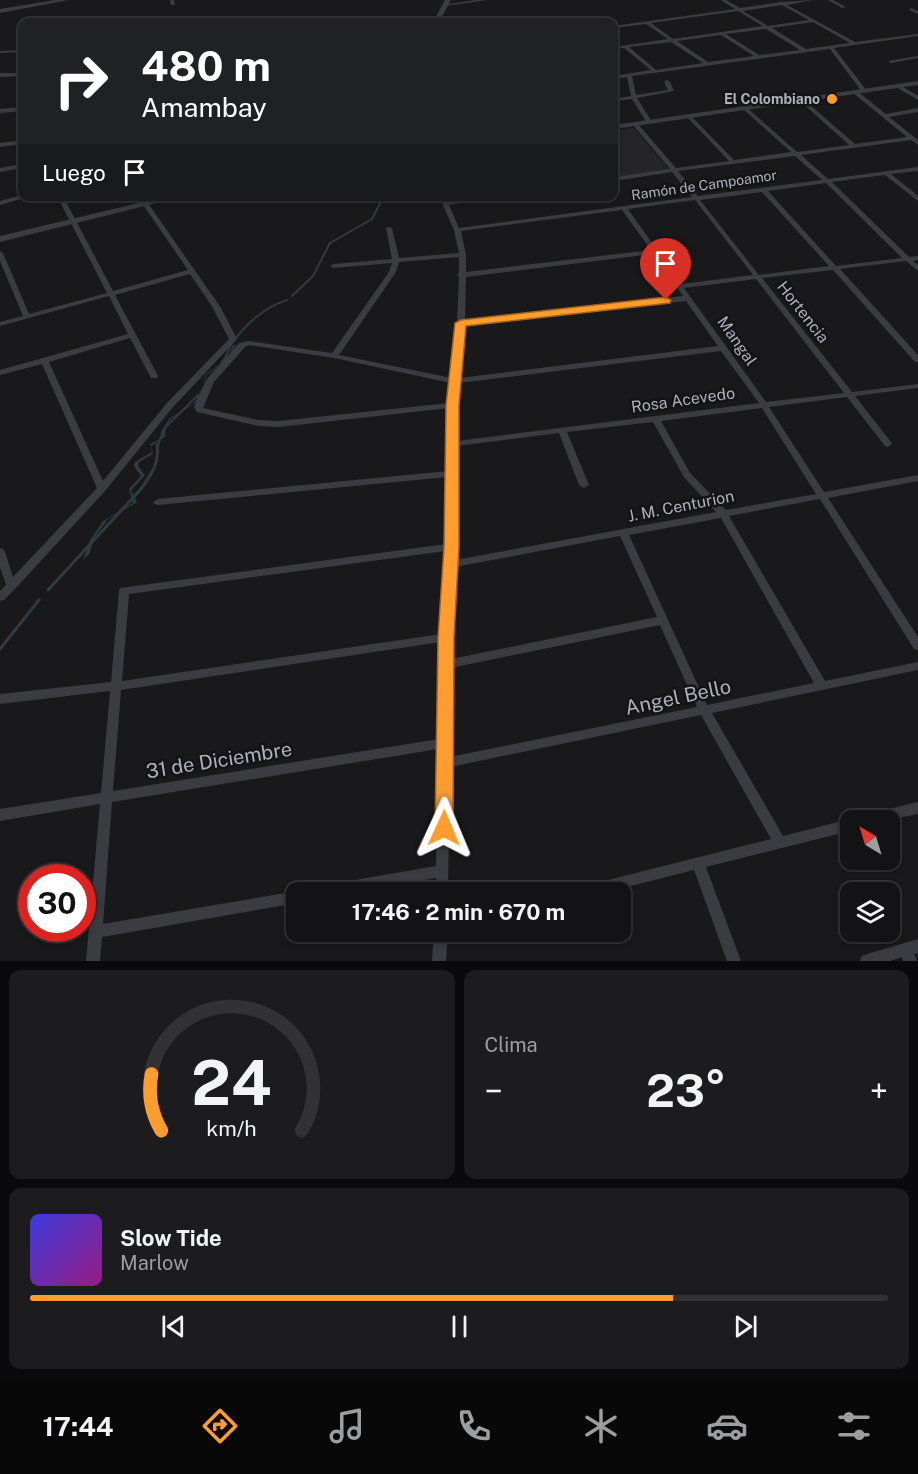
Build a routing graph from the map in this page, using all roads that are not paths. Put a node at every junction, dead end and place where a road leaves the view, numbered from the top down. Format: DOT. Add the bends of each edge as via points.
graph roads {
  1 [pos="66,0"];
  2 [pos="486,0"];
  3 [pos="723,0"];
  4 [pos="776,0"];
  5 [pos="811,0"];
  6 [pos="830,0"];
  7 [pos="447,3"];
  8 [pos="783,4"];
  9 [pos="844,7"];
  10 [pos="911,9"];
  11 [pos="739,10"];
  12 [pos="0,11"];
  13 [pos="918,13"];
  14 [pos="438,18"];
  15 [pos="813,21"];
  16 [pos="646,22"];
  17 [pos="618,26"];
  18 [pos="766,26"];
  19 [pos="721,33"];
  20 [pos="918,35"];
  21 [pos="672,39"];
  22 [pos="855,44"];
  23 [pos="624,46"];
  24 [pos="618,47"];
  25 [pos="831,47"];
  26 [pos="804,50"];
  27 [pos="18,51"];
  28 [pos="0,52"];
  29 [pos="757,56"];
  30 [pos="918,57"];
  31 [pos="891,61"];
  32 [pos="707,64"];
  33 [pos="655,71"];
  34 [pos="0,75"];
  35 [pos="18,75"];
  36 [pos="629,75"];
  37 [pos="618,76"];
  38 [pos="667,82"];
  39 [pos="918,83"];
  40 [pos="898,86"];
  41 [pos="860,91"];
  42 [pos="634,98"];
  43 [pos="918,98"];
  44 [pos="618,100"];
  45 [pos="802,100"];
  46 [pos="745,108"];
  47 [pos="18,109"];
  48 [pos="918,110"];
  49 [pos="0,111"];
  50 [pos="884,116"];
  51 [pos="689,117"];
  52 [pos="649,122"];
  53 [pos="635,124"];
  54 [pos="618,126"];
  55 [pos="912,138"];
  56 [pos="18,143"];
  57 [pos="918,143"];
  58 [pos="0,145"];
  59 [pos="854,146"];
  60 [pos="795,154"];
  61 [pos="733,162"];
  62 [pos="18,167"];
  63 [pos="918,169"];
  64 [pos="0,170"];
  65 [pos="674,170"];
  66 [pos="886,173"];
  67 [pos="618,178"];
  68 [pos="827,181"];
  69 [pos="762,189"];
  70 [pos="696,197"];
  71 [pos="18,198"];
  72 [pos="918,199"];
  73 [pos="62,201"];
  74 [pos="142,201"];
  75 [pos="444,201"];
  76 [pos="0,203"];
  77 [pos="624,208"];
  78 [pos="73,222"];
  79 [pos="389,228"];
  80 [pos="457,230"];
  81 [pos="0,239"];
  82 [pos="655,252"];
  83 [pos="0,253"];
  84 [pos="463,255"];
  85 [pos="918,258"];
  86 [pos="908,259"];
  87 [pos="396,261"];
  88 [pos="333,266"];
  89 [pos="834,268"];
  90 [pos="918,269"];
  91 [pos="190,272"];
  92 [pos="461,275"];
  93 [pos="759,277"];
  94 [pos="680,286"];
  95 [pos="110,294"];
  96 [pos="689,298"];
  97 [pos="27,317"];
  98 [pos="461,323"];
  99 [pos="0,324"];
  100 [pos="133,335"];
  101 [pos="724,348"];
  102 [pos="334,356"];
  103 [pos="45,360"];
  104 [pos="918,360"];
  105 [pos="0,373"];
  106 [pos="154,376"];
  107 [pos="454,381"];
  108 [pos="918,386"];
  109 [pos="850,395"];
  110 [pos="453,405"];
  111 [pos="764,405"];
  112 [pos="656,419"];
  113 [pos="562,431"];
  114 [pos="452,444"];
  115 [pos="888,444"];
  116 [pos="452,474"];
  117 [pos="916,481"];
  118 [pos="584,484"];
  119 [pos="102,489"];
  120 [pos="820,496"];
  121 [pos="158,502"];
  122 [pos="723,513"];
  123 [pos="623,532"];
  124 [pos="451,547"];
  125 [pos="0,552"];
  126 [pos="451,564"];
  127 [pos="11,586"];
  128 [pos="0,597"];
  129 [pos="663,620"];
  130 [pos="446,637"];
  131 [pos="918,646"];
  132 [pos="446,665"];
  133 [pos="918,666"];
  134 [pos="116,686"];
  135 [pos="822,686"];
  136 [pos="0,699"];
  137 [pos="704,710"];
  138 [pos="445,743"];
  139 [pos="445,763"];
  140 [pos="105,799"];
  141 [pos="918,808"];
  142 [pos="900,812"];
  143 [pos="0,815"];
  144 [pos="840,828"];
  145 [pos="780,843"];
  146 [pos="698,864"];
  147 [pos="443,871"];
  148 [pos="379,882"];
  149 [pos="442,882"];
  150 [pos="625,882"];
  151 [pos="286,899"];
  152 [pos="96,919"];
  153 [pos="96,932"];
  154 [pos="94,942"];
  155 [pos="440,942"];
  156 [pos="912,952"];
  157 [pos="93,961"];
  158 [pos="439,961"];
  159 [pos="734,961"];
  160 [pos="867,961"];
  1 -- 12 [label="street"];
  2 -- 7 [label="street"];
  3 -- 11 [label="street"];
  4 -- 8 [label="street"];
  5 -- 8 [label="street"];
  6 -- 9 [label="street"];
  7 -- 14 [label="street"];
  8 -- 11 [label="street"];
  8 -- 15 [label="street"];
  10 -- 13 [label="street"];
  11 -- 16 [label="street"];
  11 -- 18 [label="street"];
  15 -- 18 [label="street"];
  15 -- 22 [label="street"];
  16 -- 17 [label="street"];
  16 -- 21 [label="street"];
  18 -- 19 [label="street"];
  18 -- 26 [label="street"];
  19 -- 21 [label="street"];
  19 -- 29 [label="street"];
  20 -- 22 [label="street"];
  21 -- 23 [label="street"];
  21 -- 32 [label="street"];
  22 -- 25 [label="street"];
  23 -- 24 [label="street"];
  23 -- 33 [label="street"];
  25 -- 26 [label="street"];
  25 -- 41 [label="street"];
  26 -- 29 [label="street"];
  27 -- 28 [label="street"];
  29 -- 32 [label="street"];
  30 -- 31 [label="street"];
  32 -- 33 [label="street"];
  33 -- 36 [label="street"];
  34 -- 35 [label="street"];
  36 -- 37 [label="street"];
  36 -- 42 [label="street"];
  38 -- 42 [label="street" via="671,92"];
  39 -- 40 [label="street"];
  40 -- 41 [label="street"];
  40 -- 43 [label="street"];
  41 -- 45 [label="street"];
  41 -- 50 [label="street"];
  42 -- 44 [label="street"];
  42 -- 52 [label="street"];
  45 -- 46 [label="street"];
  45 -- 59 [label="street"];
  46 -- 51 [label="street"];
  46 -- 60 [label="street"];
  47 -- 49 [label="street"];
  48 -- 50 [label="street"];
  50 -- 55 [label="street"];
  51 -- 52 [label="street"];
  51 -- 61 [label="street"];
  52 -- 53 [label="street"];
  53 -- 54 [label="street"];
  53 -- 65 [label="street, Hortencia"];
  55 -- 57 [label="street"];
  55 -- 59 [label="street"];
  56 -- 58 [label="street"];
  59 -- 60 [label="street"];
  60 -- 61 [label="street"];
  60 -- 68 [label="street"];
  61 -- 65 [label="street"];
  62 -- 64 [label="street"];
  63 -- 66 [label="street, Ramón de Campoamor"];
  65 -- 67 [label="street"];
  65 -- 70 [label="street, Hortencia"];
  66 -- 68 [label="street, Ramón de Campoamor"];
  66 -- 72 [label="street"];
  68 -- 69 [label="street, Ramón de Campoamor"];
  68 -- 86 [label="street"];
  69 -- 70 [label="street, Ramón de Campoamor"];
  69 -- 89 [label="street"];
  70 -- 77 [label="street, Ramón de Campoamor"];
  70 -- 93 [label="street, Hortencia"];
  71 -- 76 [label="street"];
  73 -- 78 [label="street"];
  74 -- 78 [label="street"];
  74 -- 91 [label="street"];
  75 -- 80 [label="street"];
  77 -- 80 [label="street, Ramón de Campoamor"];
  77 -- 82 [label="street, Mangal"];
  78 -- 81 [label="street"];
  78 -- 95 [label="street"];
  79 -- 87 [label="street"];
  80 -- 84 [label="street"];
  82 -- 92 [label="street"];
  82 -- 94 [label="street, Mangal"];
  83 -- 97 [label="street"];
  84 -- 87 [label="street"];
  84 -- 92 [label="street"];
  85 -- 86 [label="street"];
  86 -- 89 [label="street"];
  86 -- 90 [label="street"];
  87 -- 88 [label="street"];
  87 -- 102 [label="street"];
  89 -- 93 [label="street"];
  89 -- 104 [label="street"];
  91 -- 95 [label="street"];
  91 -- 119 [label="street" via="231,330 232,341 170,405"];
  92 -- 98 [label="street"];
  93 -- 94 [label="street"];
  93 -- 109 [label="street, Hortencia"];
  94 -- 96 [label="street, Mangal"];
  95 -- 97 [label="street"];
  95 -- 100 [label="street"];
  96 -- 98 [label="street"];
  96 -- 101 [label="street, Mangal"];
  97 -- 99 [label="street"];
  98 -- 107 [label="street"];
  100 -- 103 [label="street"];
  100 -- 106 [label="street"];
  101 -- 107 [label="street"];
  101 -- 111 [label="street, Mangal"];
  102 -- 107 [label="street"];
  102 -- 110 [label="street" via="245,344 210,381 198,407 258,423 279,424"];
  103 -- 105 [label="street"];
  103 -- 119 [label="street"];
  107 -- 110 [label="street"];
  108 -- 109 [label="street, Rosa Acevedo"];
  109 -- 111 [label="street, Rosa Acevedo"];
  109 -- 115 [label="street, Hortencia"];
  110 -- 114 [label="street"];
  111 -- 112 [label="street, Rosa Acevedo"];
  111 -- 120 [label="street, Mangal"];
  112 -- 113 [label="street, Rosa Acevedo"];
  112 -- 122 [label="street" via="687,475"];
  113 -- 114 [label="street, Rosa Acevedo"];
  113 -- 118 [label="street"];
  114 -- 116 [label="street"];
  116 -- 121 [label="street"];
  116 -- 124 [label="street"];
  117 -- 120 [label="street, J. M. Centurion"];
  119 -- 127 [label="street"];
  120 -- 122 [label="street, J. M. Centurion"];
  120 -- 131 [label="street, Mangal"];
  122 -- 123 [label="street, J. M. Centurion"];
  122 -- 135 [label="street"];
  123 -- 126 [label="street, J. M. Centurion"];
  123 -- 129 [label="street"];
  124 -- 126 [label="street"];
  124 -- 134 [label="street" via="124,591"];
  125 -- 127 [label="street"];
  126 -- 130 [label="street"];
  127 -- 128 [label="street"];
  129 -- 132 [label="street"];
  129 -- 137 [label="street"];
  130 -- 132 [label="street"];
  130 -- 134 [label="street"];
  132 -- 138 [label="street"];
  133 -- 135 [label="street, Angel Bello"];
  134 -- 136 [label="street"];
  134 -- 140 [label="street"];
  135 -- 137 [label="street, Angel Bello"];
  137 -- 139 [label="street, Angel Bello"];
  137 -- 145 [label="street"];
  138 -- 139 [label="street"];
  138 -- 140 [label="street, 31 de Diciembre"];
  139 -- 147 [label="street"];
  140 -- 143 [label="street, 31 de Diciembre"];
  140 -- 152 [label="street"];
  141 -- 142 [label="street"];
  144 -- 145 [label="street"];
  145 -- 146 [label="street"];
  146 -- 150 [label="street"];
  146 -- 159 [label="street"];
  147 -- 148 [label="street"];
  147 -- 149 [label="street"];
  151 -- 153 [label="street"];
  154 -- 157 [label="street"];
  155 -- 158 [label="street"];
  156 -- 160 [label="street"];
}
